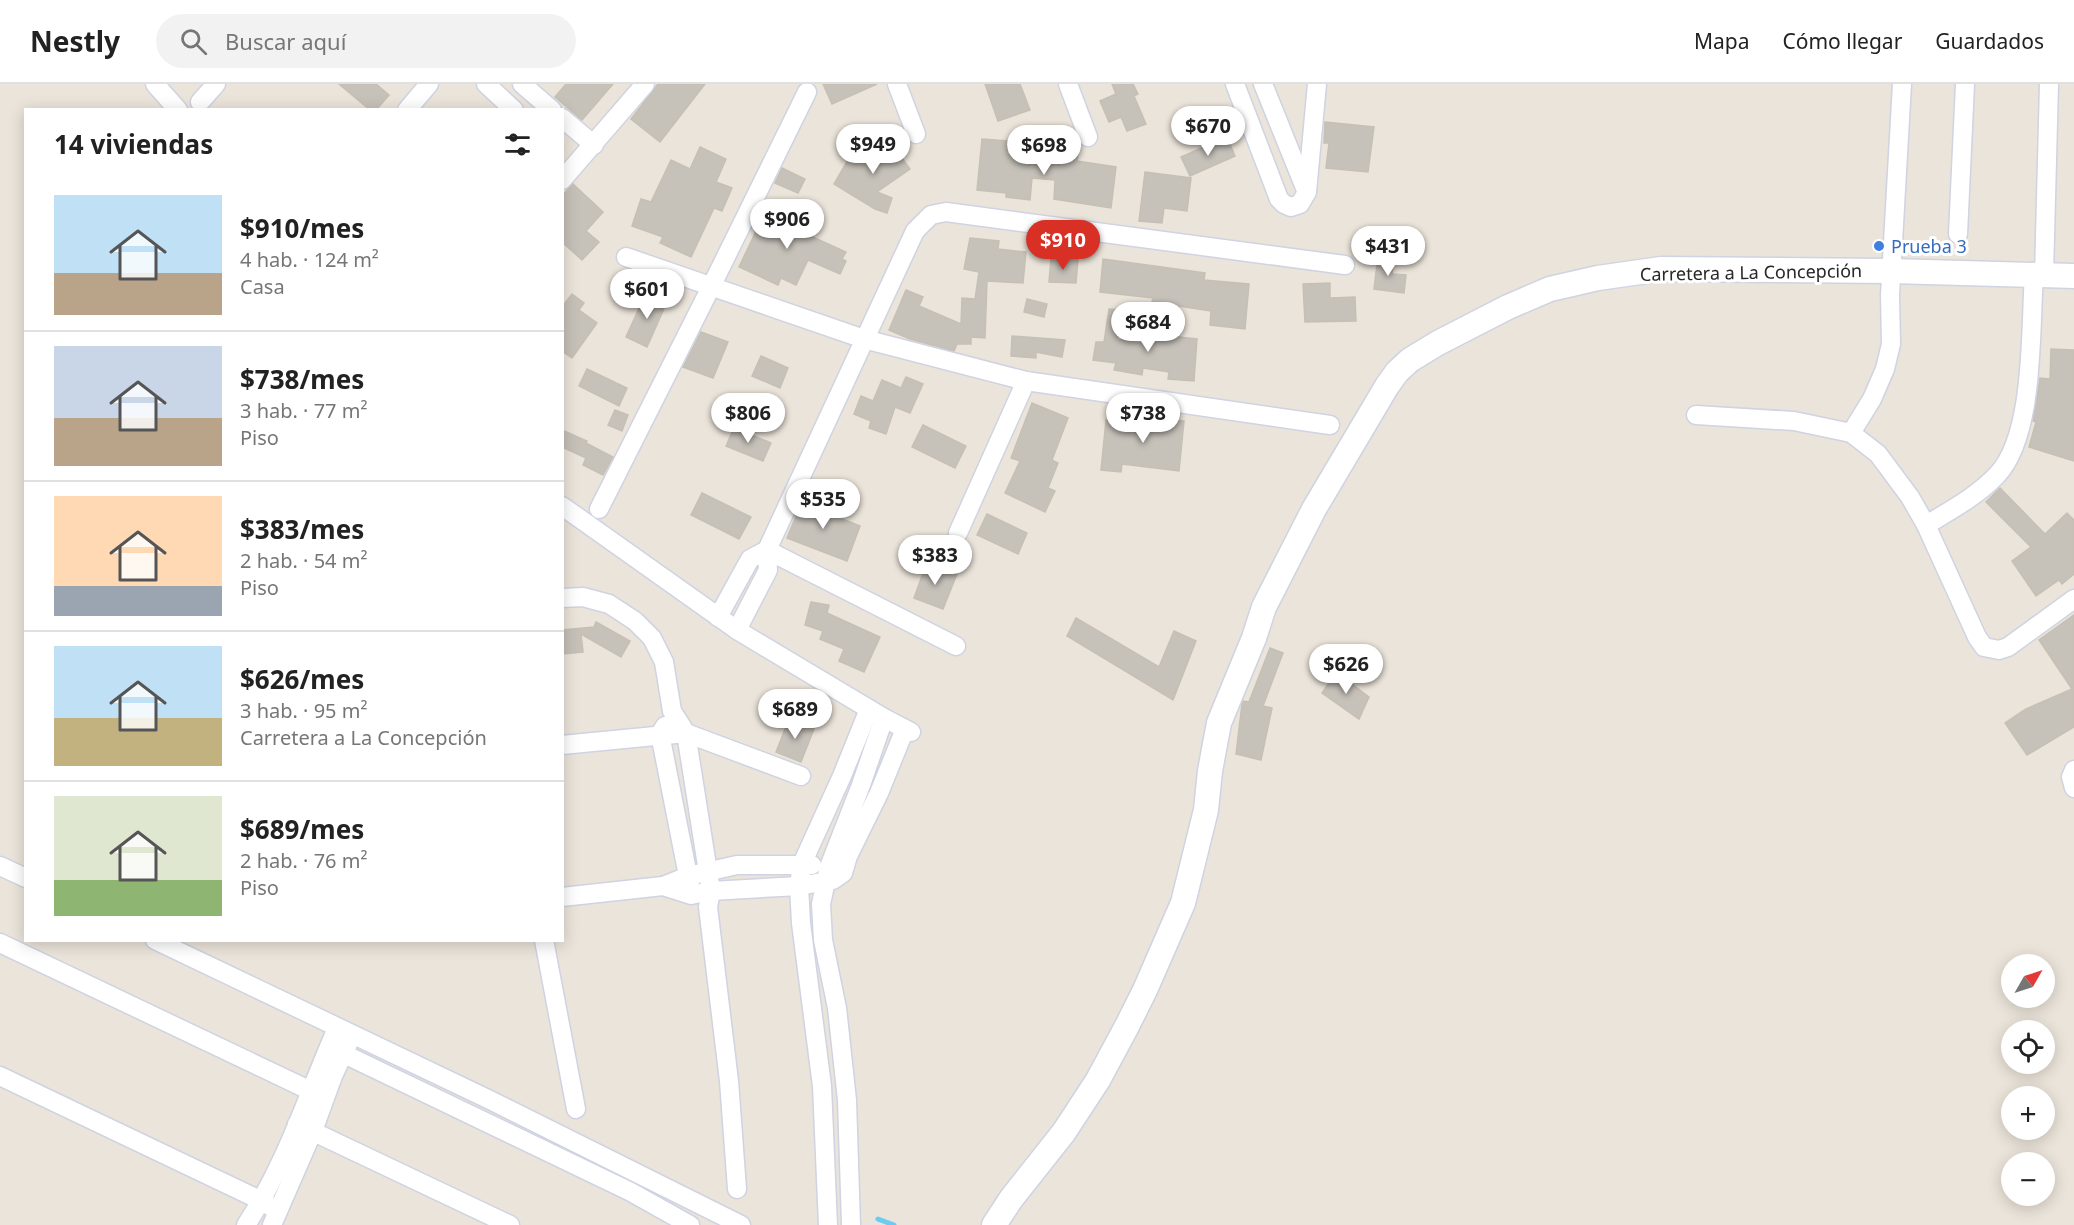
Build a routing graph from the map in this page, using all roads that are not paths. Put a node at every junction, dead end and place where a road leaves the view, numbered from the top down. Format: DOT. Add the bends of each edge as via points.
graph roads {
  1 [pos="155,84"];
  2 [pos="216,84"];
  3 [pos="429,84"];
  4 [pos="486,84"];
  5 [pos="522,84"];
  6 [pos="645,84"];
  7 [pos="897,84"];
  8 [pos="1068,84"];
  9 [pos="1234,84"];
  10 [pos="1263,84"];
  11 [pos="1317,84"];
  12 [pos="1902,84"];
  13 [pos="1965,84"];
  14 [pos="2049,84"];
  15 [pos="807,92"];
  16 [pos="200,102"];
  17 [pos="176,108"];
  18 [pos="409,108"];
  19 [pos="512,108"];
  20 [pos="550,108"];
  21 [pos="564,120"];
  22 [pos="916,134"];
  23 [pos="1088,137"];
  24 [pos="594,145"];
  25 [pos="569,159"];
  26 [pos="564,174"];
  27 [pos="1306,192"];
  28 [pos="1958,234"];
  29 [pos="626,256"];
  30 [pos="1345,265"];
  31 [pos="1891,271"];
  32 [pos="2039,275"];
  33 [pos="2074,276"];
  34 [pos="711,287"];
  35 [pos="864,339"];
  36 [pos="1026,381"];
  37 [pos="1696,415"];
  38 [pos="1330,425"];
  39 [pos="1851,432"];
  40 [pos="564,507"];
  41 [pos="598,509"];
  42 [pos="1926,525"];
  43 [pos="958,534"];
  44 [pos="768,550"];
  45 [pos="564,598"];
  46 [pos="2074,599"];
  47 [pos="718,616"];
  48 [pos="737,630"];
  49 [pos="956,646"];
  50 [pos="672,711"];
  51 [pos="876,713"];
  52 [pos="686,733"];
  53 [pos="660,734"];
  54 [pos="564,746"];
  55 [pos="2074,770"];
  56 [pos="842,776"];
  57 [pos="801,777"];
  58 [pos="861,786"];
  59 [pos="2074,788"];
  60 [pos="879,793"];
  61 [pos="802,864"];
  62 [pos="0,866"];
  63 [pos="708,872"];
  64 [pos="832,874"];
  65 [pos="688,876"];
  66 [pos="24,877"];
  67 [pos="663,886"];
  68 [pos="799,886"];
  69 [pos="691,895"];
  70 [pos="564,897"];
  71 [pos="709,899"];
  72 [pos="159,942"];
  73 [pos="544,942"];
  74 [pos="0,943"];
  75 [pos="344,1032"];
  76 [pos="344,1054"];
  77 [pos="0,1076"];
  78 [pos="311,1091"];
  79 [pos="576,1109"];
  80 [pos="305,1127"];
  81 [pos="737,1189"];
  82 [pos="262,1201"];
  83 [pos="275,1218"];
  84 [pos="246,1225"];
  85 [pos="510,1225"];
  86 [pos="690,1225"];
  87 [pos="741,1225"];
  88 [pos="828,1225"];
  89 [pos="850,1225"];
  90 [pos="994,1225"];
  1 -- 17 [label="street"];
  2 -- 16 [label="street"];
  3 -- 18 [label="street"];
  4 -- 19 [label="street"];
  5 -- 20 [label="street"];
  6 -- 24 [label="street"];
  7 -- 22 [label="street"];
  8 -- 23 [label="street"];
  9 -- 27 [label="street" via="1279,199 1291,207 1300,204"];
  10 -- 27 [label="street"];
  11 -- 27 [label="street"];
  12 -- 31 [label="street"];
  13 -- 28 [label="street"];
  14 -- 32 [label="street"];
  15 -- 34 [label="street"];
  21 -- 24 [label="street"];
  24 -- 25 [label="street"];
  25 -- 26 [label="street"];
  29 -- 34 [label="street"];
  30 -- 35 [label="street" via="945,212 931,215 915,231"];
  31 -- 32 [label="main road, Carretera a La Concepción"];
  31 -- 39 [label="street" via="1891,344 1885,369"];
  31 -- 90 [label="main road, Carretera a La Concepción" via="1661,269 1598,278 1550,289 1508,307 1424,350 1397,372 1314,509 1264,607 1219,723 1206,810 1183,903 1136,1008 1098,1080 1064,1132"];
  32 -- 33 [label="main road, Carretera a La Concepción"];
  32 -- 42 [label="street" via="2026,411 2015,443 1998,473 1971,497"];
  34 -- 35 [label="street"];
  34 -- 41 [label="street"];
  35 -- 36 [label="street"];
  35 -- 44 [label="street"];
  36 -- 38 [label="street"];
  36 -- 43 [label="street"];
  37 -- 39 [label="street" via="1794,421"];
  39 -- 42 [label="street" via="1895,474"];
  40 -- 47 [label="street"];
  42 -- 46 [label="street" via="1984,647 2008,647"];
  44 -- 47 [label="street" via="750,559"];
  44 -- 48 [label="street" via="768,570"];
  44 -- 49 [label="street"];
  45 -- 50 [label="street" via="583,597 609,604 652,638 664,662"];
  47 -- 48 [label="street"];
  48 -- 51 [label="street"];
  50 -- 52 [label="street"];
  50 -- 53 [label="street"];
  51 -- 56 [label="street"];
  51 -- 58 [label="street"];
  51 -- 60 [label="street" via="908,730"];
  52 -- 53 [label="street"];
  52 -- 57 [label="street"];
  52 -- 63 [label="street"];
  53 -- 54 [label="street"];
  53 -- 65 [label="street"];
  55 -- 59 [label="street"];
  56 -- 58 [label="street"];
  56 -- 61 [label="street"];
  58 -- 60 [label="street"];
  58 -- 64 [label="street"];
  60 -- 64 [label="street" via="848,856"];
  61 -- 63 [label="street" via="737,865"];
  61 -- 64 [label="street"];
  61 -- 68 [label="street"];
  62 -- 66 [label="street"];
  63 -- 65 [label="street"];
  63 -- 71 [label="street"];
  64 -- 68 [label="street"];
  64 -- 89 [label="street" via="821,904 847,1100"];
  65 -- 67 [label="street"];
  65 -- 69 [label="street"];
  67 -- 69 [label="street"];
  67 -- 70 [label="street"];
  68 -- 71 [label="street"];
  68 -- 88 [label="street" via="822,1086"];
  69 -- 71 [label="street"];
  71 -- 81 [label="street"];
  72 -- 75 [label="street"];
  73 -- 79 [label="street"];
  74 -- 78 [label="street"];
  75 -- 76 [label="street"];
  75 -- 78 [label="street"];
  75 -- 87 [label="street"];
  76 -- 80 [label="street"];
  76 -- 86 [label="street" via="631,1192"];
  77 -- 82 [label="street"];
  78 -- 80 [label="street"];
  80 -- 82 [label="street"];
  80 -- 83 [label="street"];
  80 -- 85 [label="street"];
  82 -- 83 [label="street"];
  82 -- 84 [label="street"];
}
